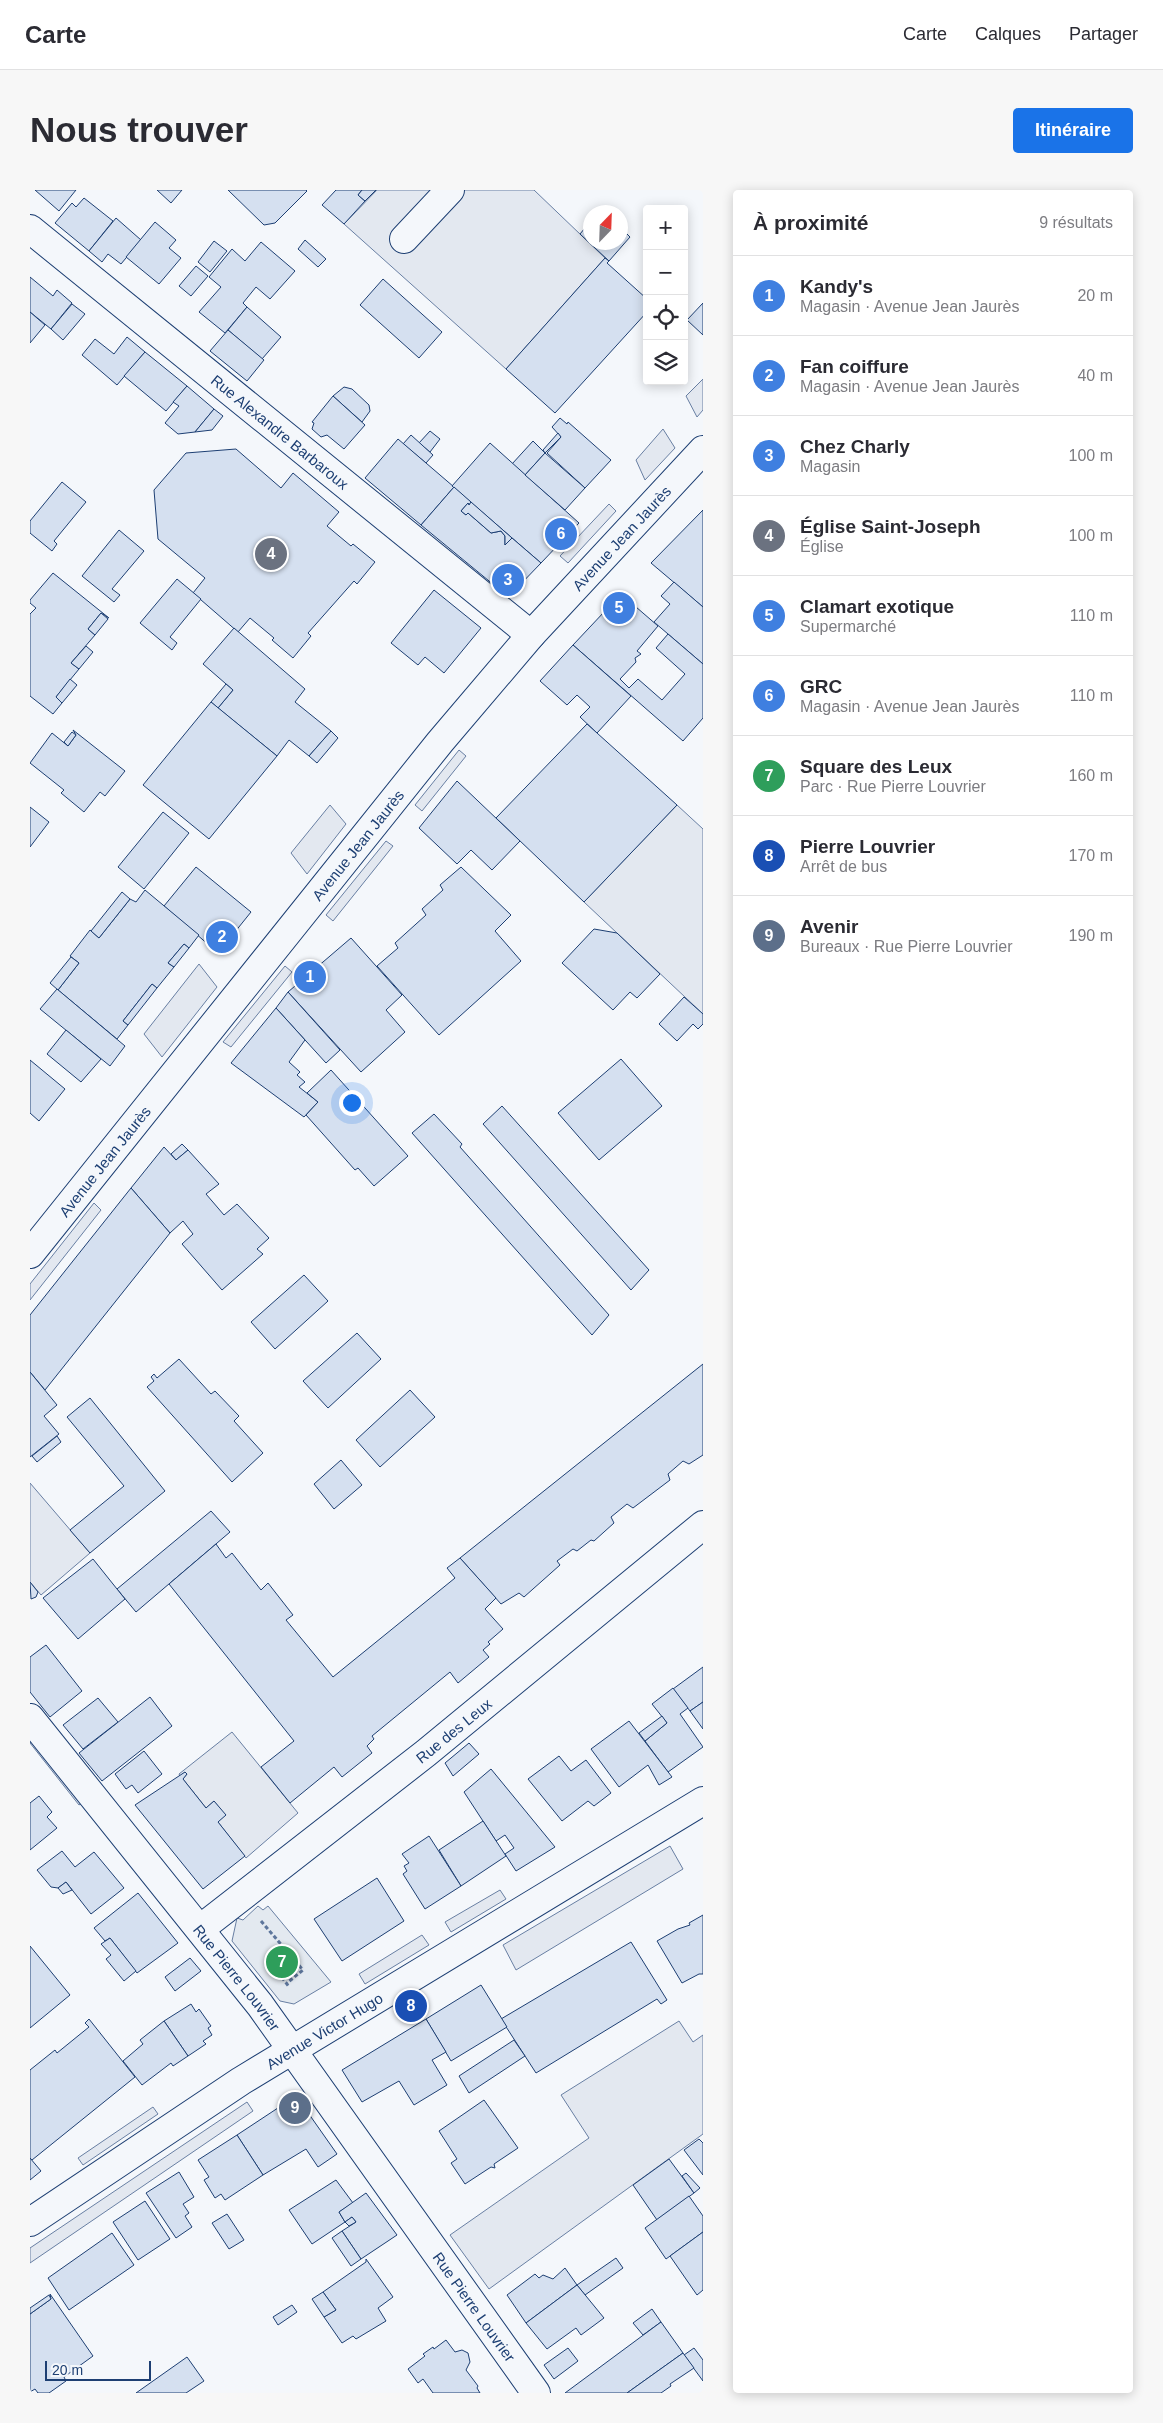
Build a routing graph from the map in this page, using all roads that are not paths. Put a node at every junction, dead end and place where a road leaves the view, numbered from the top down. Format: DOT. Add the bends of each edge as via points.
graph roads {
  1 [pos="450,190"];
  2 [pos="30,229"];
  3 [pos="404,239"];
  4 [pos="703,450"];
  5 [pos="531,635"];
  6 [pos="30,1254"];
  7 [pos="703,1525"];
  8 [pos="30,1718"];
  9 [pos="703,1801"];
  10 [pos="200,1929"];
  11 [pos="293,2051"];
  12 [pos="30,2222"];
  13 [pos="536,2393"];
  1 -- 3 [label="street"];
  2 -- 5 [label="street, Rue Alexandre Barbaroux"];
  4 -- 5 [label="street, Avenue Jean Jaurès"];
  5 -- 6 [label="street, Avenue Jean Jaurès" via="440,742"];
  7 -- 10 [label="street, Rue des Leux" via="426,1753"];
  8 -- 10 [label="street, Rue Pierre Louvrier"];
  9 -- 11 [label="street, Avenue Victor Hugo"];
  10 -- 11 [label="street, Rue Pierre Louvrier"];
  11 -- 12 [label="street, Avenue Victor Hugo" via="241,2081"];
  11 -- 13 [label="street, Rue Pierre Louvrier"];
}
